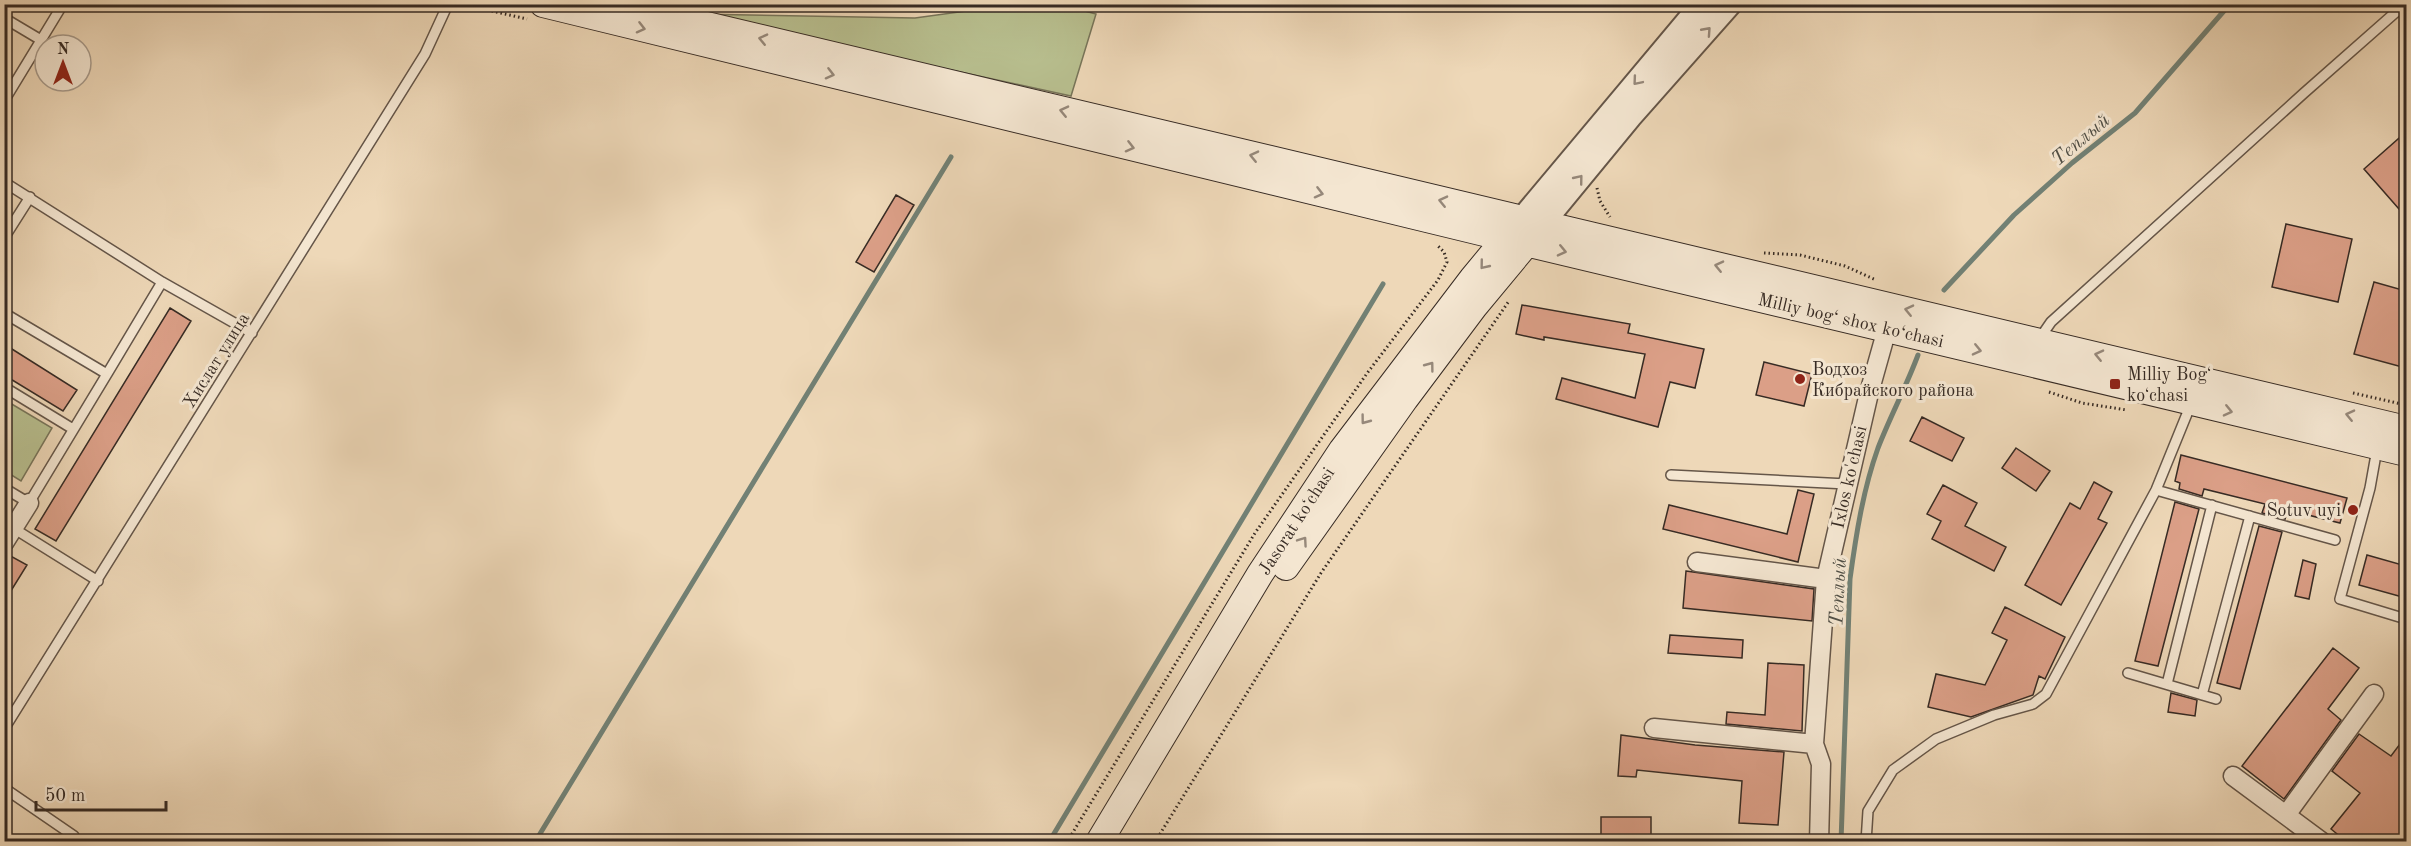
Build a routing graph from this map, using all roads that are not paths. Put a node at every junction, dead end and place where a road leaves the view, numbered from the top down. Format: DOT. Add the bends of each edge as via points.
graph roads {
  1 [pos="63,4"];
  2 [pos="448,4"];
  3 [pos="1702,4"];
  4 [pos="1730,4"];
  5 [pos="2405,4"];
  6 [pos="626,6"];
  7 [pos="537,12"];
  8 [pos="4,18"];
  9 [pos="45,33"];
  10 [pos="33,35"];
  11 [pos="33,53"];
  12 [pos="4,101"];
  13 [pos="4,182"];
  14 [pos="30,197"];
  15 [pos="1524,231"];
  16 [pos="4,238"];
  17 [pos="162,282"];
  18 [pos="4,312"];
  19 [pos="1887,329"];
  20 [pos="252,333"];
  21 [pos="2038,341"];
  22 [pos="107,374"];
  23 [pos="4,387"];
  24 [pos="2192,402"];
  25 [pos="74,429"];
  26 [pos="2406,429"];
  27 [pos="2377,446"];
  28 [pos="2406,453"];
  29 [pos="1671,475"];
  30 [pos="1847,484"];
  31 [pos="4,488"];
  32 [pos="2156,490"];
  33 [pos="29,503"];
  34 [pos="2212,505"];
  35 [pos="2250,516"];
  36 [pos="9,535"];
  37 [pos="2335,540"];
  38 [pos="1697,562"];
  39 [pos="1826,579"];
  40 [pos="98,581"];
  41 [pos="2406,619"];
  42 [pos="2128,672"];
  43 [pos="2167,684"];
  44 [pos="2374,694"];
  45 [pos="2202,695"];
  46 [pos="2216,699"];
  47 [pos="1654,728"];
  48 [pos="4,729"];
  49 [pos="1814,744"];
  50 [pos="2234,777"];
  51 [pos="4,788"];
  52 [pos="2286,815"];
  53 [pos="74,836"];
  54 [pos="1099,842"];
  55 [pos="1119,842"];
  56 [pos="1819,842"];
  57 [pos="1866,842"];
  58 [pos="2322,842"];
  1 -- 9 [label="lane"];
  2 -- 20 [label="lane, Хислат улица" via="425,54"];
  3 -- 15 [label="street, one-way"];
  15 -- 4 [label="street, one-way"];
  5 -- 21 [label="lane" via="2051,322"];
  15 -- 6 [label="main road, one-way"];
  7 -- 15 [label="main road, one-way"];
  8 -- 10 [label="lane"];
  11 -- 12 [label="lane"];
  13 -- 14 [label="lane"];
  14 -- 16 [label="lane"];
  14 -- 17 [label="lane"];
  15 -- 19 [label="main road, Milliy bog‘ shox ko‘chasi, one-way"];
  21 -- 15 [label="main road, Milliy bog‘ shox ko‘chasi, one-way"];
  15 -- 54 [label="main road, Jasorat koʻchasi, one-way" via="1342,450 1260,574"];
  55 -- 15 [label="main road, Jasorat koʻchasi, one-way" via="1291,559 1474,307"];
  17 -- 20 [label="lane"];
  17 -- 22 [label="lane"];
  18 -- 22 [label="lane"];
  19 -- 24 [label="main road, Milliy bog‘ shox ko‘chasi, one-way"];
  19 -- 30 [label="street, Ixlos ko'chasi"];
  20 -- 40 [label="lane, Хислат улица"];
  26 -- 21 [label="main road, Milliy bog‘ shox ko‘chasi, one-way"];
  22 -- 25 [label="lane"];
  23 -- 25 [label="lane"];
  24 -- 27 [label="main road, Milliy bog‘ shox ko‘chasi, one-way"];
  24 -- 32 [label="lane"];
  25 -- 33 [label="lane"];
  27 -- 28 [label="main road, Milliy bog‘ shox ko‘chasi"];
  27 -- 41 [label="lane" via="2370,488 2340,599"];
  29 -- 30 [label="lane"];
  30 -- 39 [label="street, Ixlos ko'chasi"];
  31 -- 33 [label="lane"];
  32 -- 34 [label="lane"];
  32 -- 57 [label="lane" via="2046,694 2033,704 1994,714 1936,739 1893,770 1868,811"];
  33 -- 36 [label="street"];
  34 -- 35 [label="lane"];
  34 -- 43 [label="lane"];
  35 -- 37 [label="lane"];
  35 -- 45 [label="lane"];
  36 -- 40 [label="lane"];
  38 -- 39 [label="street"];
  39 -- 49 [label="street, Ixlos ko'chasi"];
  40 -- 48 [label="lane, Хислат улица"];
  42 -- 43 [label="lane"];
  43 -- 45 [label="lane"];
  44 -- 52 [label="street"];
  45 -- 46 [label="lane"];
  47 -- 49 [label="street"];
  49 -- 56 [label="street, Ixlos ko'chasi" via="1821,764"];
  50 -- 52 [label="street"];
  51 -- 53 [label="lane"];
  52 -- 58 [label="street"];
}
